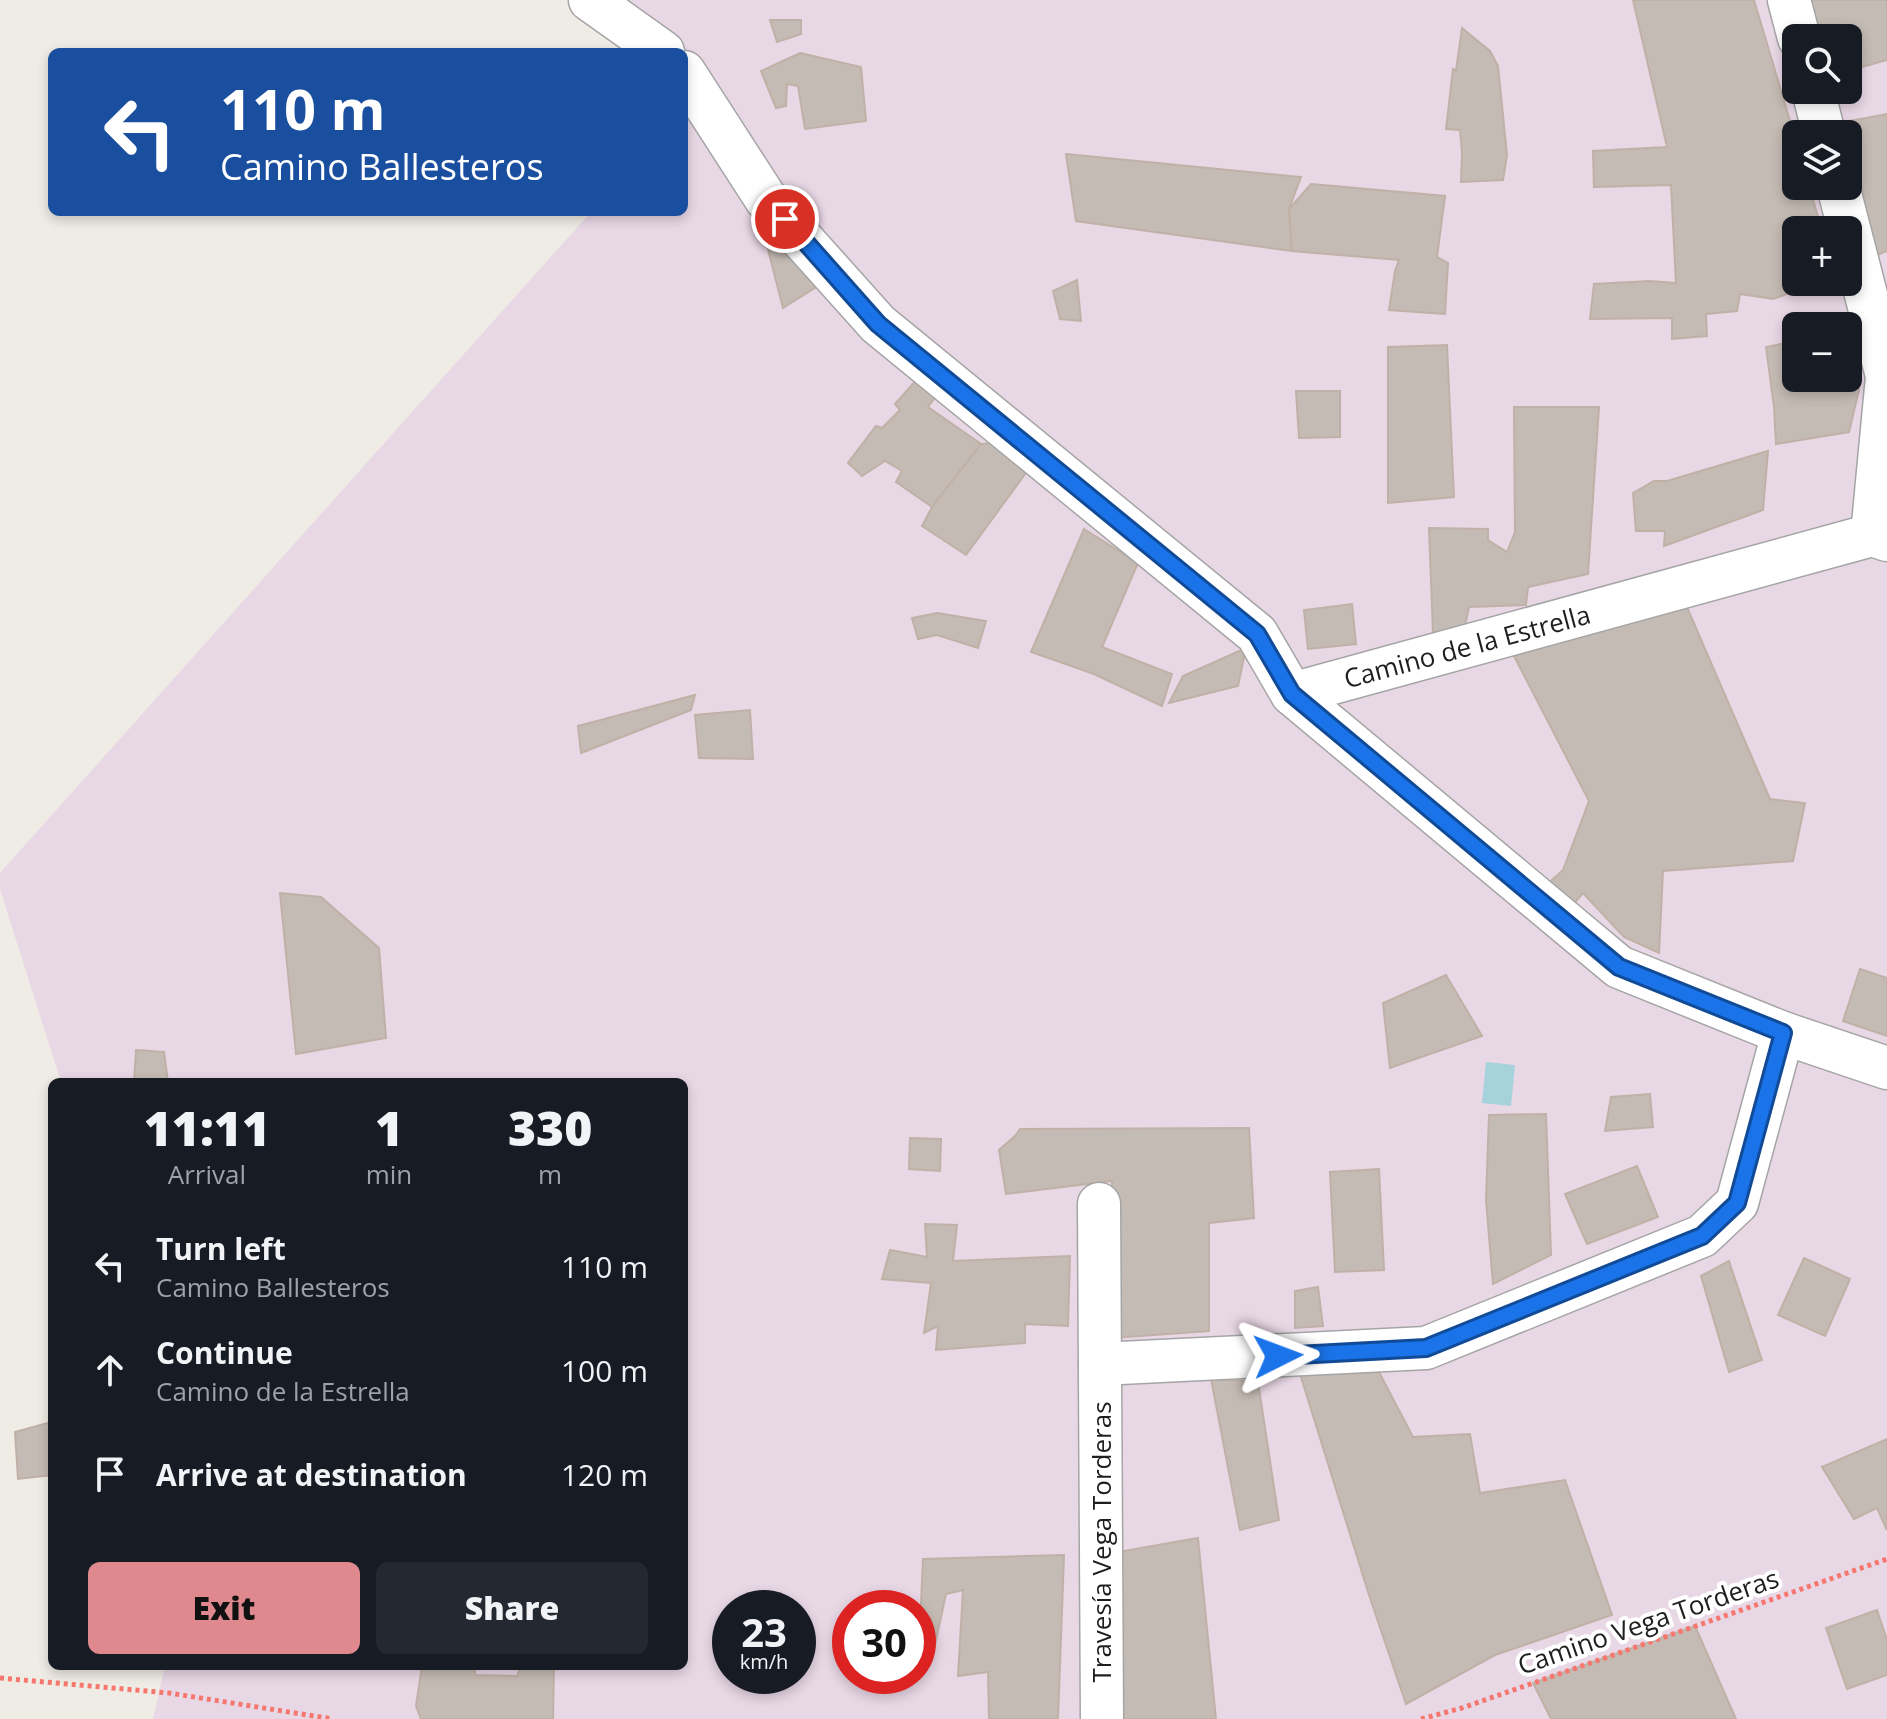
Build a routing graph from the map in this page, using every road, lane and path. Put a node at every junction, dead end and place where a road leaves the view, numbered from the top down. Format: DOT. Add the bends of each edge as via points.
graph roads {
  1 [pos="590,0"];
  2 [pos="1789,0"];
  3 [pos="1795,24"];
  4 [pos="657,48"];
  5 [pos="688,78"];
  6 [pos="1842,200"];
  7 [pos="1887,376"];
  8 [pos="1880,538"];
  9 [pos="1292,694"];
  10 [pos="1783,1033"];
  11 [pos="1887,1068"];
  12 [pos="1099,1204"];
  13 [pos="1100,1364"];
  14 [pos="1887,1559"];
  15 [pos="0,1678"];
  16 [pos="333,1719"];
  17 [pos="1102,1719"];
  18 [pos="1421,1719"];
  1 -- 4 [label="street"];
  2 -- 3 [label="street"];
  5 -- 9 [label="street" via="766,199 878,324 1257,634"];
  6 -- 7 [label="street"];
  7 -- 8 [label="street"];
  8 -- 9 [label="street, Camino de la Estrella"];
  9 -- 10 [label="street" via="1619,967"];
  10 -- 11 [label="street"];
  10 -- 13 [label="street, Travesía Vega Torderas" via="1737,1203 1702,1236 1426,1348"];
  12 -- 13 [label="street, Travesía Vega Torderas"];
  13 -- 17 [label="street, Travesía Vega Torderas"];
  14 -- 18 [label="path, Camino Vega Torderas"];
  15 -- 16 [label="path" via="169,1693"];
}
